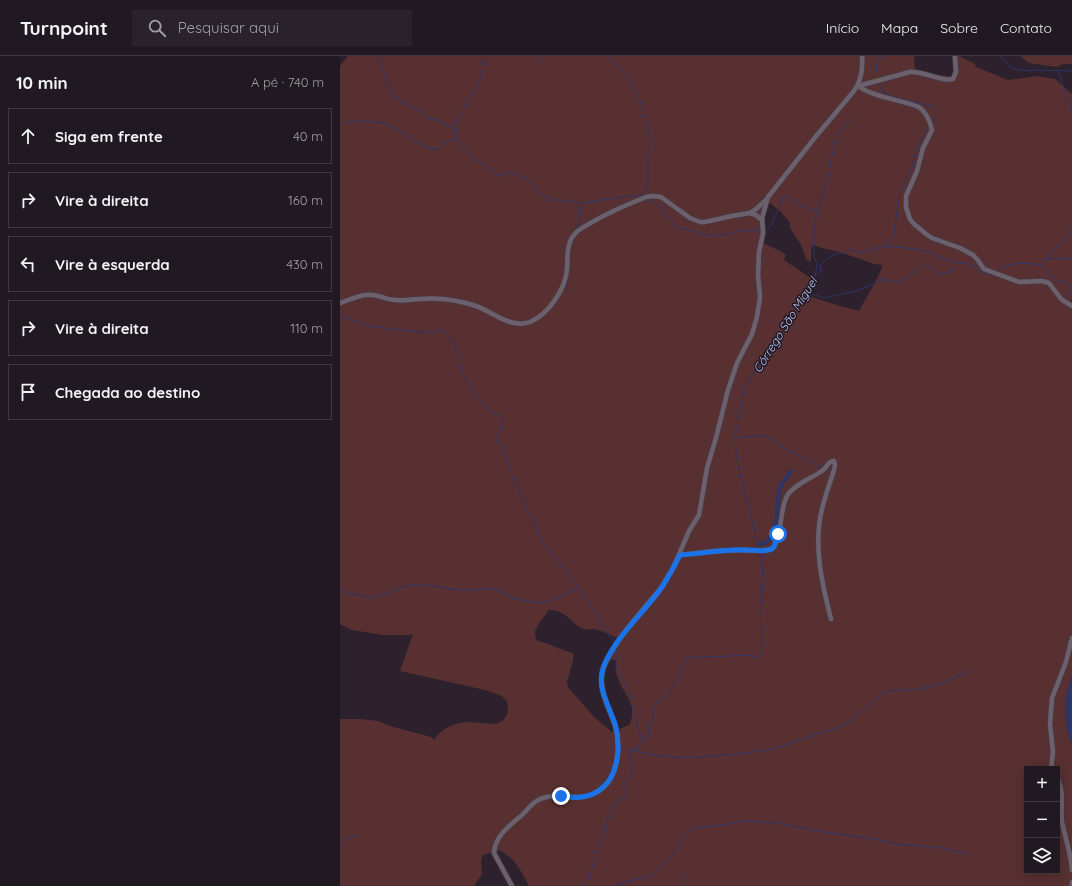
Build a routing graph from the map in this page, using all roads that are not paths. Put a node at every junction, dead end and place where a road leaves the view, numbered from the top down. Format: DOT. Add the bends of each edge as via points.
graph roads {
  1 [pos="862,56"];
  2 [pos="955,56"];
  3 [pos="858,86"];
  4 [pos="768,198"];
  5 [pos="750,213"];
  6 [pos="762,220"];
  7 [pos="340,302"];
  8 [pos="1072,306"];
  9 [pos="680,555"];
  10 [pos="831,619"];
  11 [pos="1072,638"];
  12 [pos="1051,766"];
  13 [pos="1060,787"];
  14 [pos="1072,870"];
  15 [pos="1072,882"];
  16 [pos="512,886"];
  17 [pos="1072,886"];
  1 -- 3 [label="street"];
  2 -- 3 [label="street" via="955,76 951,80 910,72"];
  3 -- 4 [label="street"];
  3 -- 8 [label="street" via="918,106 930,124 931,133 906,196 906,207 913,224 932,238 978,258 984,269 1019,282 1049,283 1061,299"];
  4 -- 5 [label="street"];
  4 -- 6 [label="street"];
  5 -- 6 [label="street"];
  5 -- 7 [label="street" via="700,222 690,218 661,197 653,196 605,214 574,234 568,248 566,276 561,291 542,314 535,320 525,323 508,321 476,306 442,298 394,300 368,294"];
  6 -- 9 [label="street" via="757,317 728,390 707,468 699,515 689,531"];
  9 -- 10 [label="street" via="772,549 789,492 834,461 834,470 822,508 818,540 826,601"];
  9 -- 16 [label="street" via="661,588 608,657 603,670 604,694 617,737 614,773 604,787 592,795 571,798 549,796 534,802 503,832 496,842 494,853"];
  11 -- 12 [label="street" via="1052,698"];
  13 -- 14 [label="street" via="1062,821"];
  15 -- 17 [label="street"];
}
